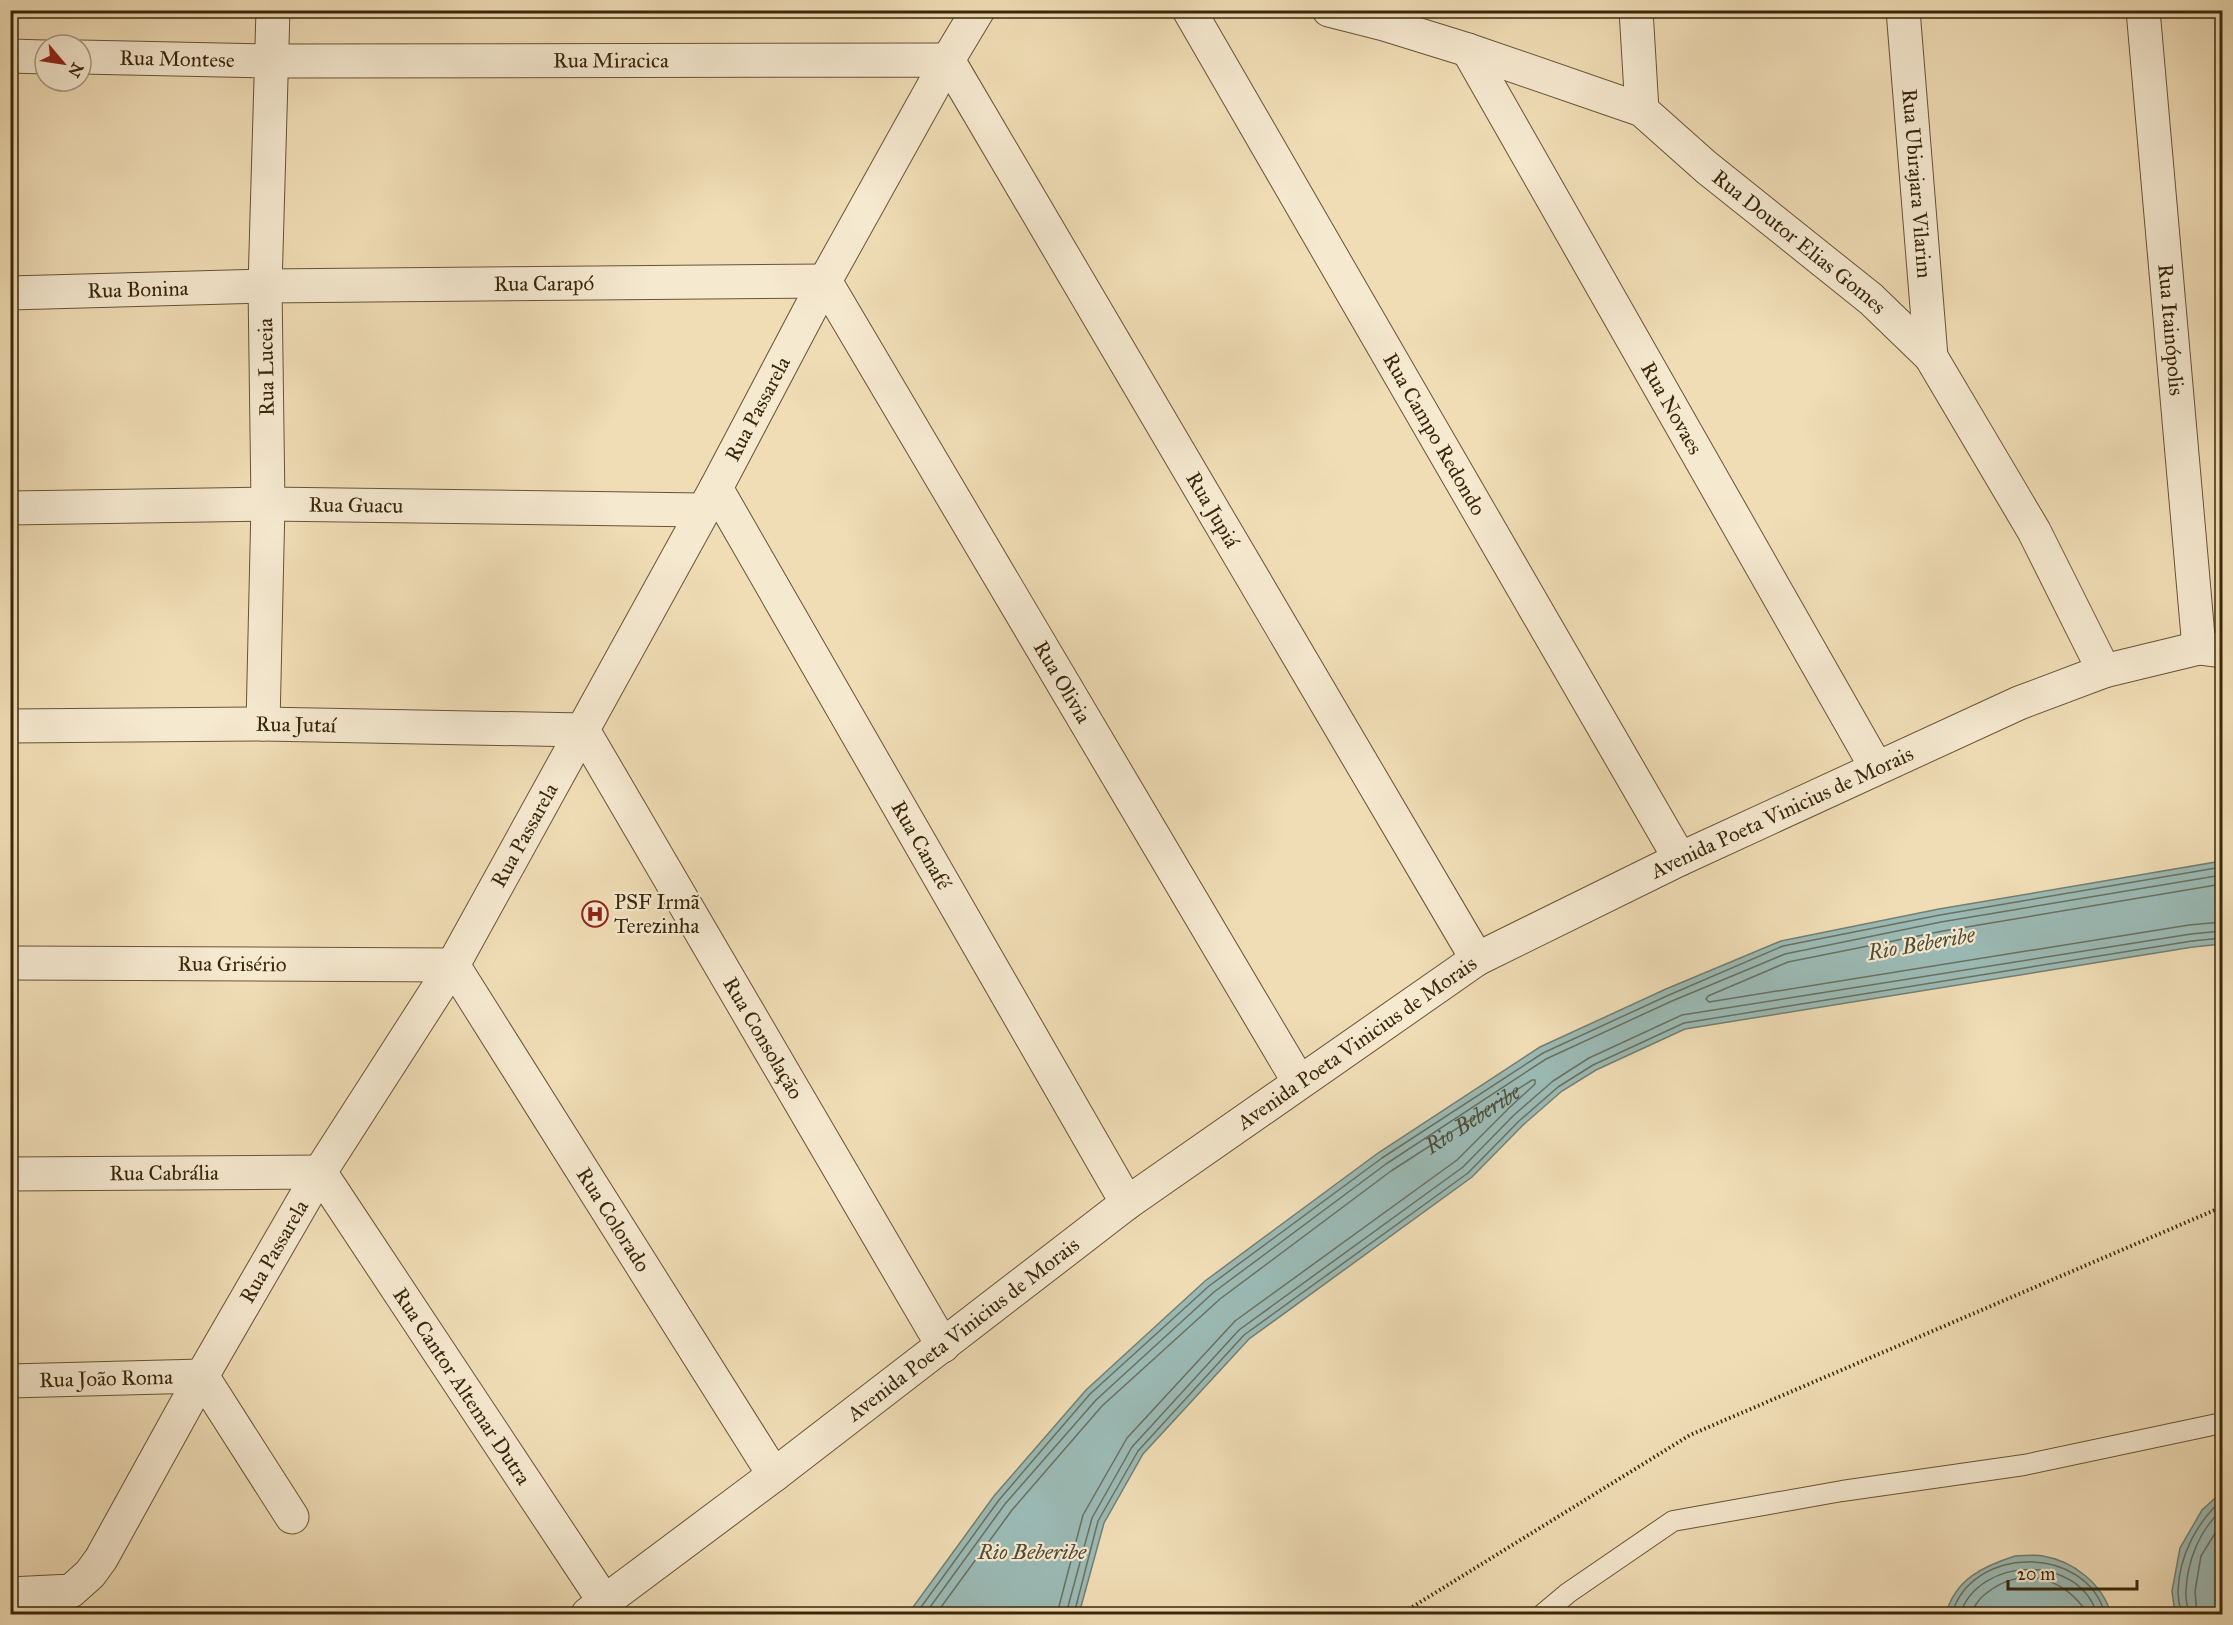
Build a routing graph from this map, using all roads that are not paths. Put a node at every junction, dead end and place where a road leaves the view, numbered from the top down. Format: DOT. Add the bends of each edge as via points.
graph roads {
  1 [pos="273,10"];
  2 [pos="978,10"];
  3 [pos="1189,10"];
  4 [pos="1329,10"];
  5 [pos="1636,10"];
  6 [pos="1903,10"];
  7 [pos="2143,10"];
  8 [pos="1468,50"];
  9 [pos="10,56"];
  10 [pos="33,57"];
  11 [pos="93,57"];
  12 [pos="948,60"];
  13 [pos="273,61"];
  14 [pos="1642,110"];
  15 [pos="825,281"];
  16 [pos="265,286"];
  17 [pos="10,293"];
  18 [pos="1931,357"];
  19 [pos="709,499"];
  20 [pos="268,504"];
  21 [pos="10,508"];
  22 [pos="2211,650"];
  23 [pos="2104,671"];
  24 [pos="263,724"];
  25 [pos="10,726"];
  26 [pos="583,730"];
  27 [pos="1876,767"];
  28 [pos="1680,859"];
  29 [pos="1477,959"];
  30 [pos="10,963"];
  31 [pos="453,965"];
  32 [pos="1299,1082"];
  33 [pos="320,1172"];
  34 [pos="10,1174"];
  35 [pos="1128,1203"];
  36 [pos="943,1346"];
  37 [pos="202,1376"];
  38 [pos="10,1381"];
  39 [pos="2223,1423"];
  40 [pos="774,1475"];
  41 [pos="292,1517"];
  42 [pos="10,1594"];
  43 [pos="596,1608"];
  44 [pos="1543,1614"];
  1 -- 13 [label="street, Rua Luceia"];
  2 -- 12 [label="street, Rua Passarela"];
  3 -- 28 [label="street, Rua Campo Redondo"];
  4 -- 8 [label="street, Rua Doutor Elias Gomes"];
  5 -- 14 [label="street"];
  6 -- 18 [label="street, Rua Ubirajara Vilarim"];
  7 -- 22 [label="street, Rua Itainópolis"];
  8 -- 14 [label="street, Rua Doutor Elias Gomes"];
  8 -- 27 [label="street, Rua Novaes"];
  9 -- 10 [label="street"];
  11 -- 13 [label="street, Rua Montese"];
  12 -- 13 [label="street, Rua Miracica"];
  12 -- 15 [label="street, Rua Passarela"];
  12 -- 29 [label="street, Rua Jupiá"];
  13 -- 16 [label="street, Rua Luceia"];
  14 -- 18 [label="street, Rua Doutor Elias Gomes" via="1706,167 1871,299"];
  15 -- 16 [label="street, Rua Carapó"];
  15 -- 19 [label="street, Rua Passarela"];
  15 -- 32 [label="street, Rua Olivia"];
  16 -- 17 [label="street, Rua Bonina"];
  16 -- 20 [label="street, Rua Luceia"];
  18 -- 23 [label="street, Rua Doutor Elias Gomes" via="2034,531"];
  19 -- 20 [label="street, Rua Guacu"];
  19 -- 26 [label="street, Rua Passarela"];
  19 -- 35 [label="street, Rua Canafé"];
  20 -- 21 [label="street, Rua Guacu"];
  20 -- 24 [label="street, Rua Luceia"];
  22 -- 23 [label="street, Avenida Poeta Vinicius de Morais"];
  23 -- 27 [label="street, Avenida Poeta Vinicius de Morais" via="2019,703"];
  24 -- 25 [label="street, Rua Jutaí"];
  24 -- 26 [label="street, Rua Jutaí"];
  26 -- 31 [label="street, Rua Passarela"];
  26 -- 36 [label="street, Rua Consolação"];
  27 -- 28 [label="street, Avenida Poeta Vinicius de Morais"];
  28 -- 29 [label="street, Avenida Poeta Vinicius de Morais"];
  29 -- 32 [label="street, Avenida Poeta Vinicius de Morais"];
  30 -- 31 [label="street, Rua Grisério"];
  31 -- 33 [label="street, Rua Passarela"];
  31 -- 40 [label="street, Rua Colorado"];
  32 -- 35 [label="street, Avenida Poeta Vinicius de Morais"];
  33 -- 34 [label="street, Rua Cabrália"];
  33 -- 37 [label="street, Rua Passarela"];
  33 -- 43 [label="street, Rua Cantor Altemar Dutra"];
  35 -- 36 [label="street, Avenida Poeta Vinicius de Morais"];
  36 -- 40 [label="street, Avenida Poeta Vinicius de Morais"];
  37 -- 38 [label="street, Rua João Roma"];
  37 -- 41 [label="street"];
  37 -- 42 [label="street, Rua Passarela" via="90,1574 70,1591"];
  39 -- 44 [label="lane" via="2024,1465 1673,1521"];
  40 -- 43 [label="street, Avenida Poeta Vinicius de Morais"];
}
